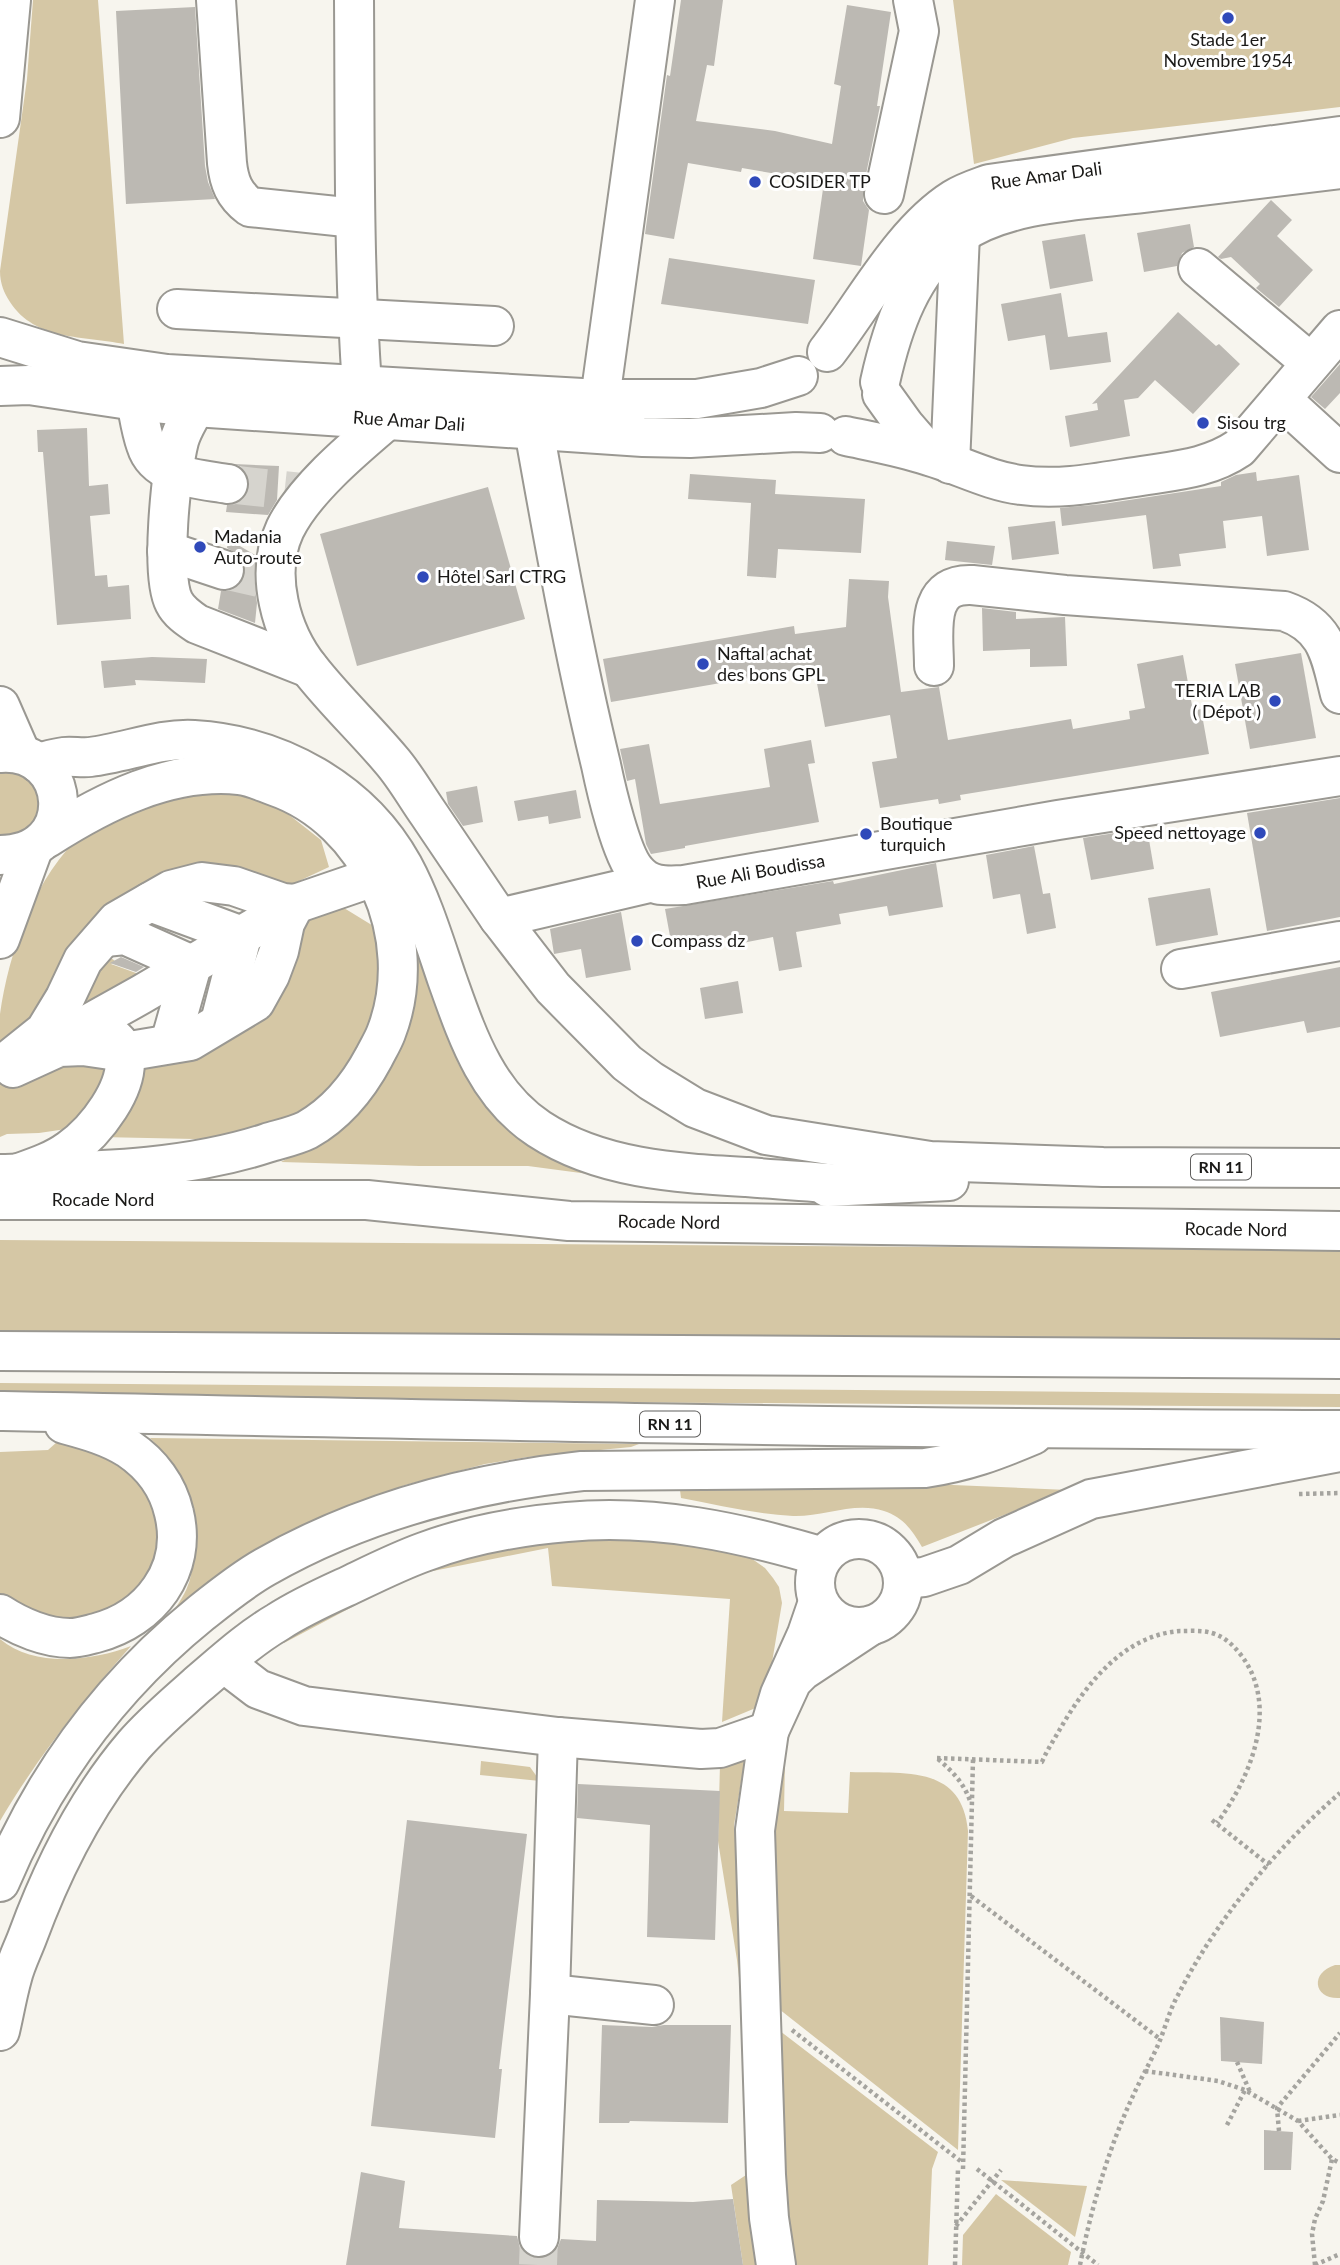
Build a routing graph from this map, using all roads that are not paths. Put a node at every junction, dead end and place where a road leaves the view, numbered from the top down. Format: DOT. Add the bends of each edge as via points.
graph roads {
  1 [pos="10,0"];
  2 [pos="216,0"];
  3 [pos="354,0"];
  4 [pos="655,0"];
  5 [pos="913,0"];
  6 [pos="0,118"];
  7 [pos="1340,136"];
  8 [pos="1340,170"];
  9 [pos="884,194"];
  10 [pos="355,218"];
  11 [pos="960,234"];
  12 [pos="1198,268"];
  13 [pos="177,309"];
  14 [pos="357,319"];
  15 [pos="494,326"];
  16 [pos="1340,330"];
  17 [pos="0,337"];
  18 [pos="827,352"];
  19 [pos="1311,363"];
  20 [pos="798,376"];
  21 [pos="0,386"];
  22 [pos="362,386"];
  23 [pos="881,388"];
  24 [pos="600,399"];
  25 [pos="1281,400"];
  26 [pos="136,401"];
  27 [pos="195,407"];
  28 [pos="386,421"];
  29 [pos="534,429"];
  30 [pos="833,435"];
  31 [pos="1340,453"];
  32 [pos="941,460"];
  33 [pos="174,473"];
  34 [pos="228,484"];
  35 [pos="167,551"];
  36 [pos="253,577"];
  37 [pos="934,666"];
  38 [pos="309,668"];
  39 [pos="1340,694"];
  40 [pos="0,705"];
  41 [pos="20,757"];
  42 [pos="1340,776"];
  43 [pos="26,847"];
  44 [pos="463,865"];
  45 [pos="426,867"];
  46 [pos="365,880"];
  47 [pos="649,883"];
  48 [pos="141,910"];
  49 [pos="499,918"];
  50 [pos="242,935"];
  51 [pos="0,939"];
  52 [pos="1340,941"];
  53 [pos="1181,969"];
  54 [pos="75,975"];
  55 [pos="142,994"];
  56 [pos="94,1020"];
  57 [pos="207,1028"];
  58 [pos="124,1052"];
  59 [pos="11,1065"];
  60 [pos="1103,1167"];
  61 [pos="1340,1168"];
  62 [pos="6,1182"];
  63 [pos="853,1185"];
  64 [pos="367,1200"];
  65 [pos="1340,1231"];
  66 [pos="0,1351"];
  67 [pos="1340,1359"];
  68 [pos="0,1412"];
  69 [pos="1059,1429"];
  70 [pos="1340,1430"];
  71 [pos="1340,1452"];
  72 [pos="823,1557"];
  73 [pos="903,1579"];
  74 [pos="818,1602"];
  75 [pos="0,1614"];
  76 [pos="870,1626"];
  77 [pos="224,1663"];
  78 [pos="769,1731"];
  79 [pos="558,1737"];
  80 [pos="0,1882"];
  81 [pos="550,1994"];
  82 [pos="654,2005"];
  83 [pos="0,2031"];
  84 [pos="539,2237"];
  85 [pos="776,2265"];
  1 -- 6 [label="main road"];
  2 -- 10 [label="main road" via="232,189 250,207"];
  3 -- 10 [label="main road"];
  4 -- 24 [label="main road"];
  5 -- 9 [label="main road" via="919,31"];
  7 -- 18 [label="main road, Rue Amar Dali" via="989,184 955,199 926,222 903,246"];
  8 -- 11 [label="main road, Rue Amar Dali" via="1055,204 993,218"];
  10 -- 14 [label="main road"];
  11 -- 23 [label="main road, Rue Amar Dali" via="939,252 899,313"];
  11 -- 32 [label="main road"];
  12 -- 19 [label="main road"];
  13 -- 14 [label="main road"];
  14 -- 15 [label="main road"];
  14 -- 22 [label="main road"];
  16 -- 19 [label="main road, Rue Amar Dali"];
  17 -- 22 [label="main road, Rue Amar Dali" via="77,362 110,367"];
  18 -- 20 [label="main road" via="815,357"];
  18 -- 23 [label="main road" via="841,350 865,360"];
  19 -- 25 [label="main road, Rue Amar Dali"];
  20 -- 24 [label="main road, Rue Amar Dali" via="697,399"];
  20 -- 30 [label="main road" via="795,403 800,416 808,426"];
  21 -- 26 [label="main road, Rue Amar Dali" via="29,385"];
  22 -- 24 [label="main road, Rue Amar Dali"];
  23 -- 30 [label="main road" via="879,409 871,422 860,431"];
  23 -- 32 [label="main road" via="905,426"];
  25 -- 31 [label="main road"];
  25 -- 32 [label="main road, Rue Amar Dali" via="1239,448 1185,470 1046,488 1019,485"];
  26 -- 27 [label="main road, Rue Amar Dali"];
  26 -- 33 [label="main road" via="149,453"];
  27 -- 28 [label="main road, Rue Amar Dali"];
  27 -- 33 [label="main road" via="180,438"];
  28 -- 29 [label="main road, Rue Amar Dali"];
  28 -- 36 [label="main road" via="350,452 298,509 278,552"];
  29 -- 30 [label="main road, Rue Amar Dali" via="690,438 796,432"];
  29 -- 47 [label="main road" via="607,793 626,852"];
  30 -- 32 [label="main road, Rue Amar Dali"];
  33 -- 34 [label="main road"];
  33 -- 35 [label="main road"];
  35 -- 36 [label="main road"];
  35 -- 38 [label="main road" via="170,591 185,616"];
  36 -- 38 [label="main road"];
  37 -- 39 [label="main road" via="938,600 953,587 972,584 1284,611 1311,625 1321,637"];
  38 -- 44 [label="main road" via="393,762"];
  40 -- 41 [label="main road"];
  41 -- 43 [label="main road" via="50,775 59,807 55,823"];
  41 -- 63 [label="main road" via="90,757 193,740 259,751 315,775 358,808 402,864 480,1064 521,1115 587,1154 630,1166"];
  42 -- 47 [label="main road, Rue Ali Boudissa" via="684,885"];
  43 -- 51 [label="main road"];
  43 -- 62 [label="main road" via="131,793 177,779 242,775 289,791 344,829 369,862 395,928 396,989 386,1033 367,1070 331,1114 305,1131 200,1160"];
  44 -- 45 [label="main road"];
  44 -- 49 [label="main road"];
  46 -- 50 [label="main road"];
  47 -- 49 [label="main road, Rue Ali Boudissa"];
  48 -- 50 [label="main road"];
  48 -- 50 [label="main road" via="125,935"];
  48 -- 50 [label="main road" via="193,883 242,888 283,903"];
  48 -- 54 [label="main road" via="83,960"];
  49 -- 60 [label="main road" via="596,1034 626,1063 695,1108 766,1135 930,1161"];
  50 -- 55 [label="main road"];
  50 -- 57 [label="main road"];
  50 -- 57 [label="main road"];
  50 -- 57 [label="main road" via="285,923 279,951 255,1002"];
  52 -- 53 [label="main road"];
  54 -- 56 [label="main road" via="82,1006"];
  54 -- 59 [label="main road" via="45,1031"];
  55 -- 56 [label="main road"];
  55 -- 58 [label="main road"];
  56 -- 58 [label="main road"];
  56 -- 59 [label="main road"];
  57 -- 58 [label="main road"];
  58 -- 59 [label="main road" via="59,1047"];
  58 -- 62 [label="main road" via="121,1082 105,1115 70,1150"];
  60 -- 61 [label="main road, RN 11"];
  60 -- 63 [label="main road, RN 11" via="976,1180"];
  62 -- 64 [label="main road, Rocade Nord / RN 11"];
  63 -- 64 [label="main road, RN 11" via="582,1201"];
  64 -- 65 [label="main road, Rocade Nord / RN 11" via="569,1221"];
  66 -- 67 [label="main road"];
  68 -- 69 [label="main road, RN 11"];
  68 -- 75 [label="main road" via="65,1424 128,1449 147,1463 166,1489 177,1533 169,1578 147,1607 119,1625 69,1638 32,1630"];
  69 -- 70 [label="main road, RN 11"];
  69 -- 80 [label="main road" via="956,1464 582,1471 530,1477 415,1503 364,1520 264,1567 175,1634 135,1672 66,1758 37,1805"];
  71 -- 73 [label="main road" via="1091,1499 1004,1538 959,1565"];
  72 -- 73 [label="main road" via="848,1540 878,1543 899,1564"];
  72 -- 74 [label="main road" via="814,1587"];
  72 -- 77 [label="main road" via="693,1525 568,1522 520,1528 448,1545 392,1565 278,1621"];
  73 -- 76 [label="main road" via="895,1608"];
  74 -- 76 [label="main road" via="840,1624"];
  74 -- 78 [label="main road" via="782,1685"];
  76 -- 78 [label="main road" via="792,1681"];
  77 -- 79 [label="main road" via="258,1689 304,1706"];
  77 -- 83 [label="main road" via="134,1744 85,1815 35,1917 12,1978"];
  78 -- 79 [label="main road" via="720,1748 701,1749"];
  78 -- 85 [label="main road" via="755,1830 766,2175"];
  79 -- 81 [label="main road"];
  81 -- 82 [label="main road"];
  81 -- 84 [label="main road"];
}
